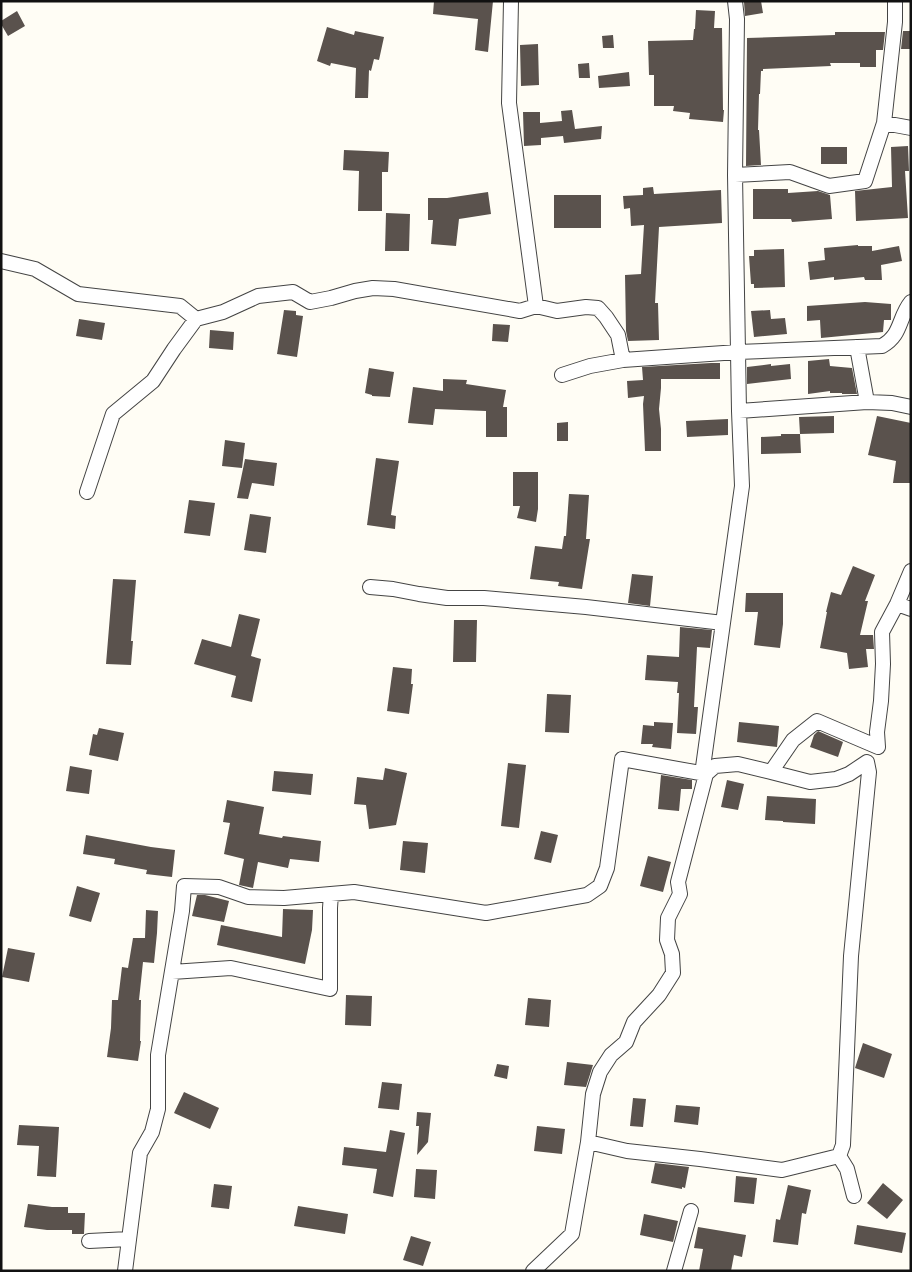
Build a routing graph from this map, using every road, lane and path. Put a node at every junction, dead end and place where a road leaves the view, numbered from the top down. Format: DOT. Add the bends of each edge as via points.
graph roads {
  1 [pos="511,1"];
  2 [pos="735,1"];
  3 [pos="895,1"];
  4 [pos="884,123"];
  5 [pos="911,128"];
  6 [pos="735,175"];
  7 [pos="1,261"];
  8 [pos="911,302"];
  9 [pos="536,306"];
  10 [pos="196,319"];
  11 [pos="857,347"];
  12 [pos="738,352"];
  13 [pos="622,360"];
  14 [pos="562,375"];
  15 [pos="867,402"];
  16 [pos="911,407"];
  17 [pos="739,411"];
  18 [pos="87,492"];
  19 [pos="911,571"];
  20 [pos="370,587"];
  21 [pos="897,604"];
  22 [pos="911,609"];
  23 [pos="723,623"];
  24 [pos="771,772"];
  25 [pos="706,774"];
  26 [pos="331,894"];
  27 [pos="172,972"];
  28 [pos="588,1142"];
  29 [pos="839,1156"];
  30 [pos="854,1196"];
  31 [pos="691,1212"];
  32 [pos="129,1239"];
  33 [pos="89,1241"];
  34 [pos="125,1271"];
  35 [pos="532,1271"];
  36 [pos="674,1271"];
  1 -- 9 [label="street" via="509,103"];
  2 -- 6 [label="street"];
  3 -- 4 [label="street" via="896,22"];
  4 -- 5 [label="street"];
  4 -- 6 [label="street" via="865,181 829,186 790,172"];
  6 -- 12 [label="street"];
  7 -- 10 [label="street" via="35,269 78,294 180,306"];
  8 -- 11 [label="street" via="897,333 889,342 882,346"];
  9 -- 10 [label="street" via="520,311 423,293 373,288 310,302 293,292 258,296 223,312"];
  9 -- 13 [label="street" via="557,311 598,308 618,335"];
  10 -- 18 [label="street" via="153,380 113,414"];
  11 -- 12 [label="street"];
  11 -- 15 [label="street"];
  12 -- 13 [label="street"];
  12 -- 17 [label="street"];
  13 -- 14 [label="street"];
  15 -- 16 [label="street"];
  15 -- 17 [label="street"];
  17 -- 23 [label="street" via="742,486"];
  19 -- 21 [label="street"];
  20 -- 23 [label="street" via="447,598 586,607"];
  21 -- 22 [label="street"];
  21 -- 24 [label="street" via="882,632 878,748 817,721 793,740"];
  23 -- 25 [label="street" via="703,767"];
  24 -- 25 [label="street" via="738,764 715,766"];
  24 -- 29 [label="street" via="810,782 836,779 867,762 869,772 851,956 843,1145"];
  25 -- 26 [label="street" via="622,759 607,868 600,886 587,895 486,913 354,892"];
  25 -- 28 [label="street" via="678,882 680,894 668,918 667,940 673,973 659,995 634,1022 626,1042 611,1055 600,1072 593,1094"];
  26 -- 27 [label="street" via="248,897 219,888 184,886"];
  26 -- 27 [label="street" via="330,989 231,968"];
  27 -- 32 [label="street" via="158,1056 158,1109 152,1132 140,1153"];
  28 -- 29 [label="street" via="627,1151 782,1170"];
  28 -- 35 [label="street" via="572,1234"];
  29 -- 30 [label="street" via="847,1170"];
  31 -- 36 [label="street"];
  32 -- 33 [label="street"];
  32 -- 34 [label="street"];
}
